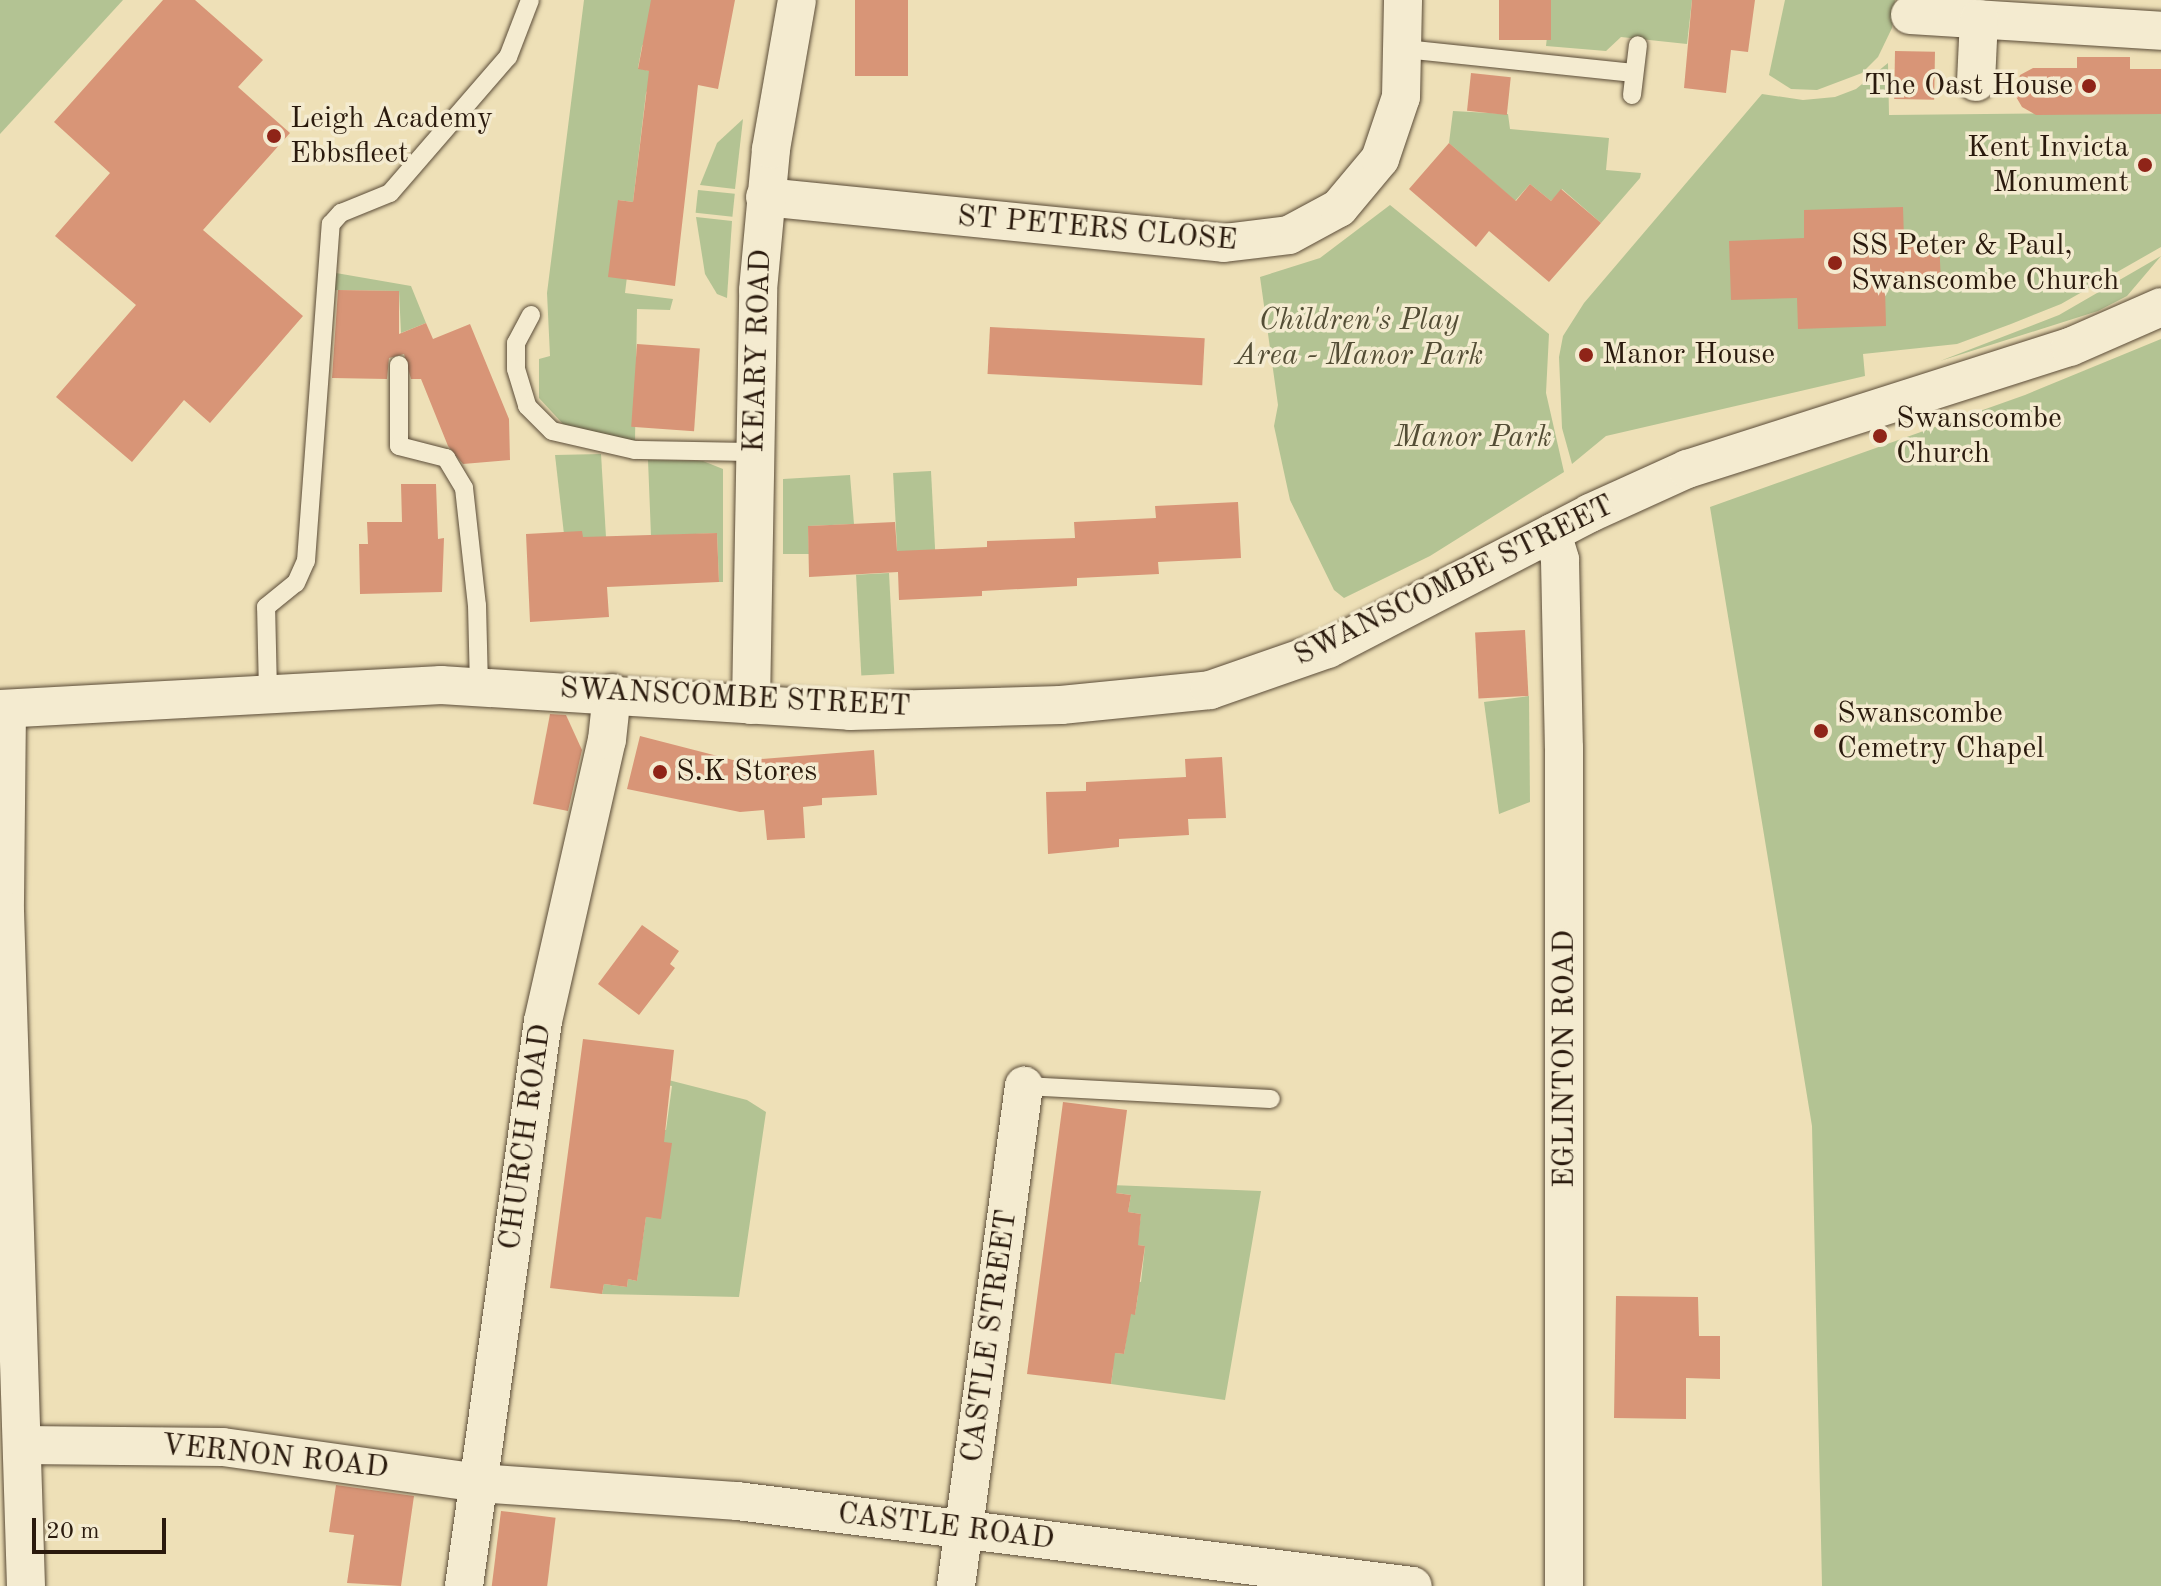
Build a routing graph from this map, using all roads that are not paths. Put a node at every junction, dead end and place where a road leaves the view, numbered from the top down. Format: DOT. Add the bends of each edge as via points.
graph roads {
  1 [pos="530,0"];
  2 [pos="797,0"];
  3 [pos="1403,0"];
  4 [pos="1924,10"];
  5 [pos="1979,19"];
  6 [pos="2161,31"];
  7 [pos="1638,45"];
  8 [pos="1405,49"];
  9 [pos="1634,73"];
  10 [pos="1976,82"];
  11 [pos="1632,95"];
  12 [pos="765,197"];
  13 [pos="2161,307"];
  14 [pos="531,315"];
  15 [pos="399,365"];
  16 [pos="754,452"];
  17 [pos="1552,533"];
  18 [pos="479,685"];
  19 [pos="268,692"];
  20 [pos="612,693"];
  21 [pos="751,705"];
  22 [pos="4,709"];
  23 [pos="1024,1086"];
  24 [pos="1271,1099"];
  25 [pos="22,1445"];
  26 [pos="479,1483"];
  27 [pos="964,1529"];
  28 [pos="26,1586"];
  29 [pos="464,1586"];
  30 [pos="956,1586"];
  31 [pos="1413,1586"];
  32 [pos="1564,1586"];
  1 -- 19 [label="lane" via="508,57 390,193 341,213 331,224 306,561 296,583 266,607"];
  2 -- 12 [label="street, KEARY ROAD"];
  3 -- 8 [label="street, ST PETERS CLOSE"];
  4 -- 5 [label="street"];
  5 -- 6 [label="street"];
  5 -- 10 [label="street"];
  7 -- 9 [label="lane"];
  8 -- 9 [label="lane"];
  8 -- 12 [label="street, ST PETERS CLOSE" via="1399,108 1375,167 1339,208 1282,237 1224,243"];
  9 -- 11 [label="lane"];
  12 -- 16 [label="street, KEARY ROAD"];
  13 -- 17 [label="street, SWANSCOMBE STREET" via="2070,347 1707,462"];
  14 -- 16 [label="lane" via="516,343 516,369 527,406 552,431 635,450"];
  15 -- 18 [label="lane" via="399,446 446,458 466,497"];
  16 -- 21 [label="street, KEARY ROAD"];
  17 -- 21 [label="street, SWANSCOMBE STREET" via="1328,649 1210,690 1061,705 950,709 850,711"];
  17 -- 32 [label="street, EGLINTON ROAD" via="1560,560 1564,748"];
  18 -- 19 [label="street, SWANSCOMBE STREET"];
  18 -- 20 [label="street, SWANSCOMBE STREET"];
  19 -- 22 [label="street, SWANSCOMBE STREET"];
  20 -- 21 [label="street, SWANSCOMBE STREET"];
  20 -- 26 [label="street, CHURCH ROAD" via="607,740 543,1021"];
  22 -- 25 [label="street"];
  23 -- 24 [label="lane"];
  23 -- 27 [label="street, CASTLE STREET"];
  25 -- 26 [label="street, VERNON ROAD" via="223,1447"];
  25 -- 28 [label="street"];
  26 -- 27 [label="street, CASTLE ROAD" via="737,1501"];
  26 -- 29 [label="street, CHURCH ROAD"];
  27 -- 30 [label="street, CASTLE STREET"];
  27 -- 31 [label="street, CASTLE ROAD"];
}
